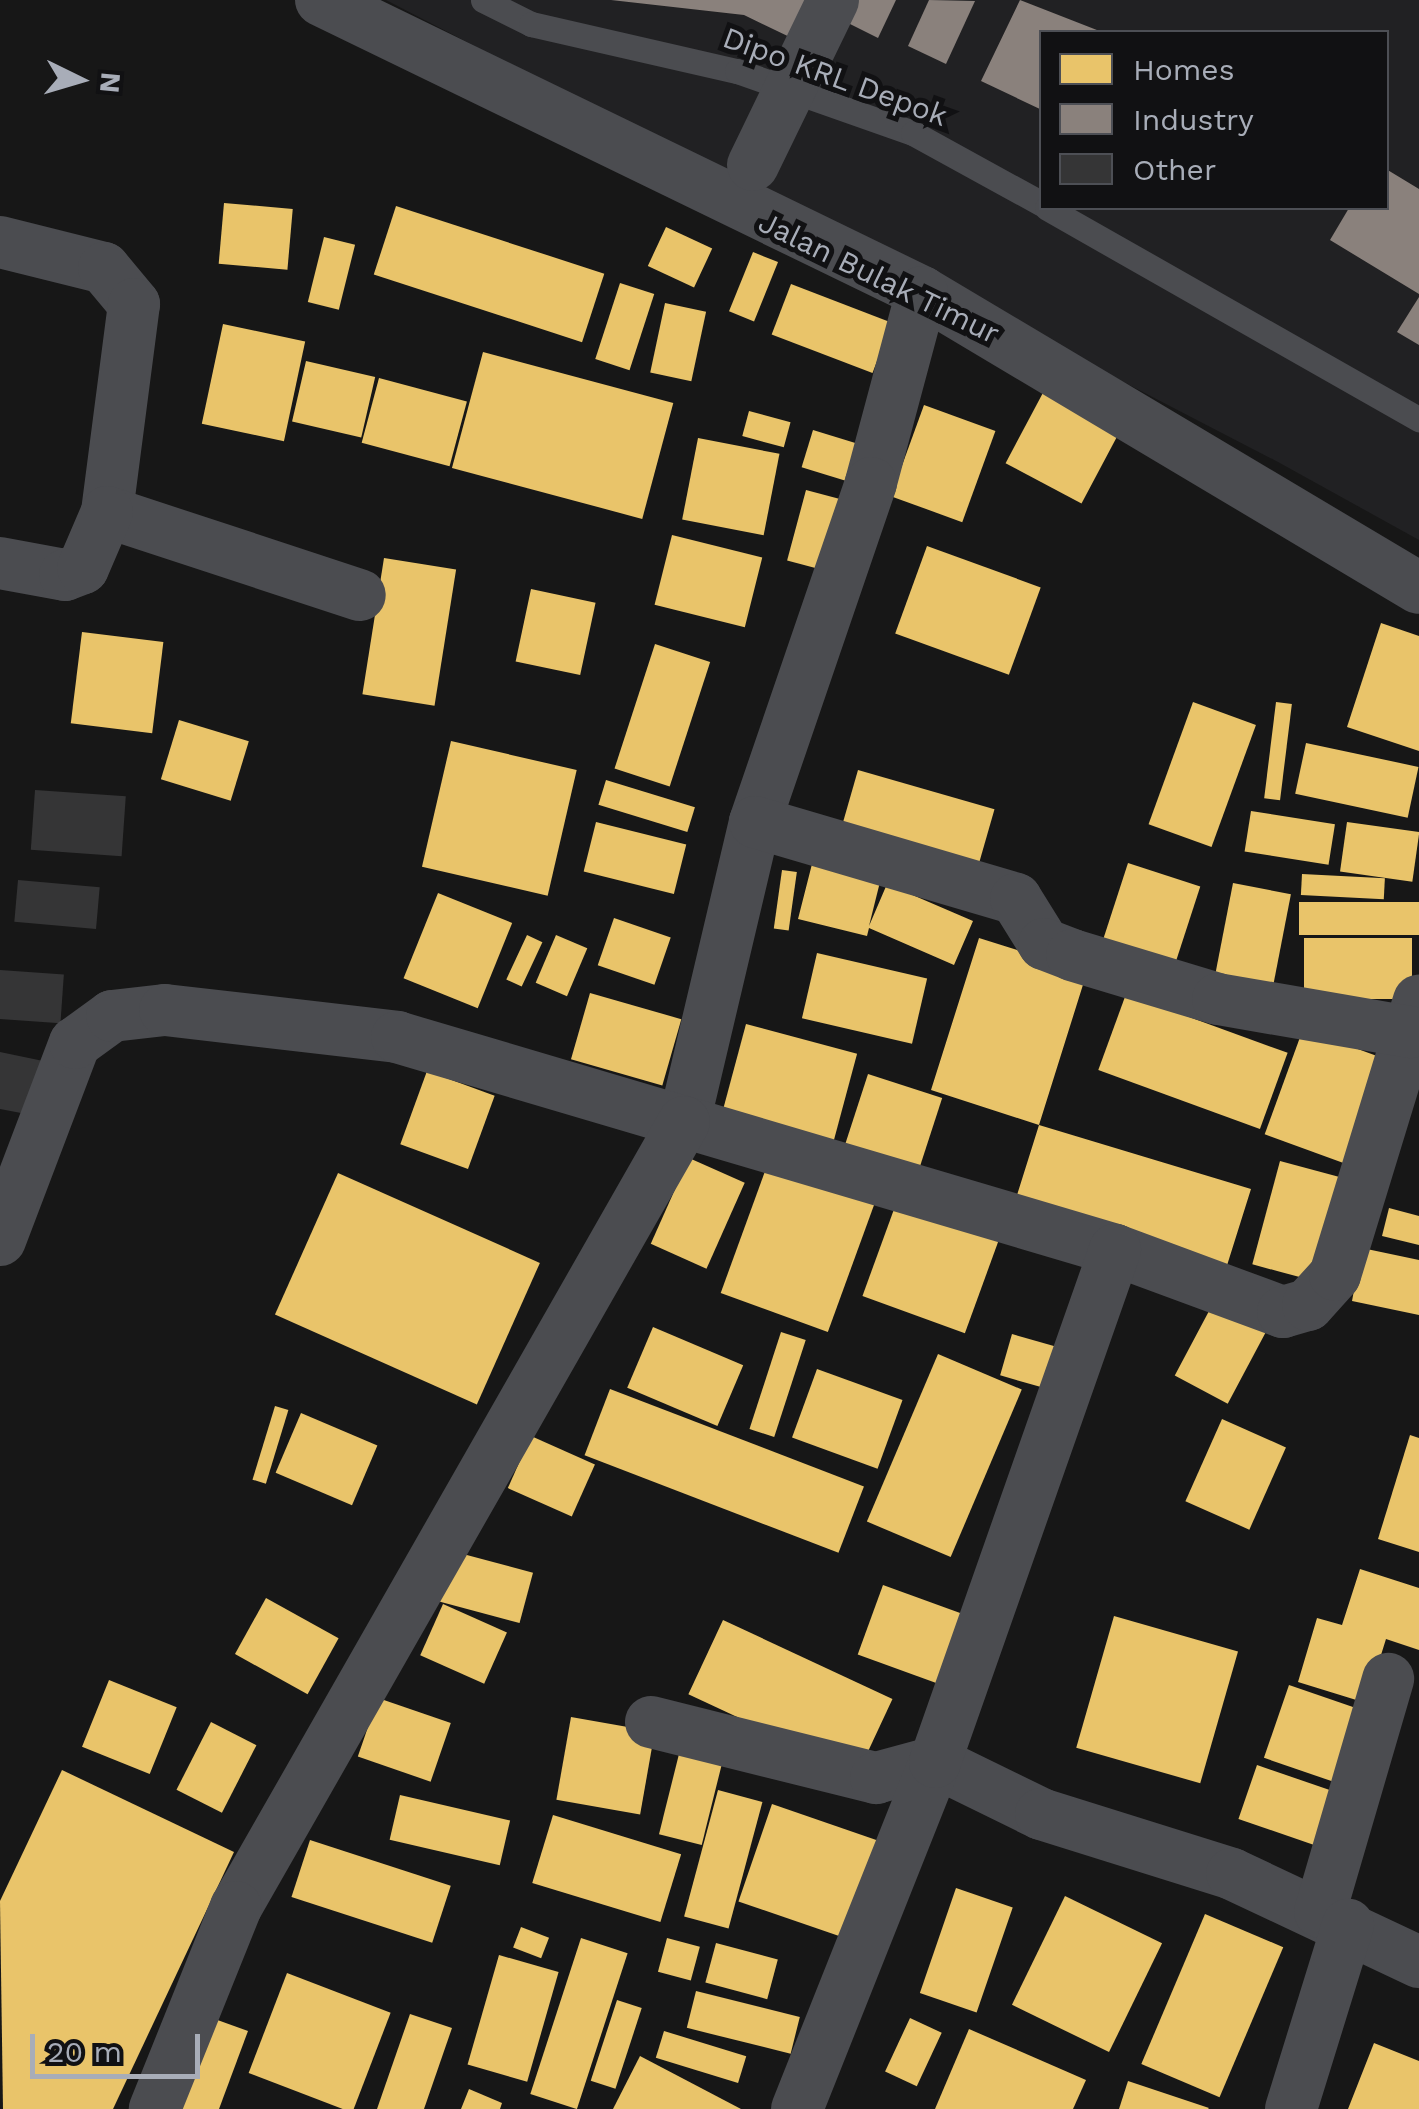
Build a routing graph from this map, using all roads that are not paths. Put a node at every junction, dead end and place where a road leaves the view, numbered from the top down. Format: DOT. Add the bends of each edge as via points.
graph roads {
  1 [pos="321,0"];
  2 [pos="483,0"];
  3 [pos="833,0"];
  4 [pos="745,187"];
  5 [pos="1039,203"];
  6 [pos="1051,210"];
  7 [pos="0,242"];
  8 [pos="922,292"];
  9 [pos="1419,419"];
  10 [pos="107,512"];
  11 [pos="0,563"];
  12 [pos="1419,588"];
  13 [pos="360,595"];
  14 [pos="755,822"];
  15 [pos="1414,1016"];
  16 [pos="684,1122"];
  17 [pos="0,1240"];
  18 [pos="1115,1250"];
  19 [pos="1388,1680"];
  20 [pos="650,1722"];
  21 [pos="935,1762"];
  22 [pos="1334,1918"];
  23 [pos="1419,1962"];
  24 [pos="155,2109"];
  25 [pos="796,2109"];
  26 [pos="1291,2109"];
  1 -- 4 [label="street, Jalan Bulak Timur"];
  2 -- 5 [label="lane, Dipo KRL Depok" via="531,24 738,71 913,134"];
  3 -- 4 [label="street, bridge"];
  4 -- 8 [label="street, Jalan Bulak Timur"];
  6 -- 9 [label="lane, Dipo KRL Depok"];
  7 -- 10 [label="street" via="104,268 134,304"];
  8 -- 12 [label="street, Jalan Bulak Timur"];
  8 -- 14 [label="street" via="871,483"];
  10 -- 11 [label="street" via="83,568 66,575"];
  10 -- 13 [label="street"];
  14 -- 15 [label="street" via="1016,899 1044,944 1218,999"];
  14 -- 16 [label="street"];
  15 -- 18 [label="street" via="1336,1276 1308,1305 1283,1312"];
  16 -- 17 [label="street" via="397,1036 165,1010 112,1016 74,1043"];
  16 -- 18 [label="street"];
  16 -- 24 [label="street" via="236,1907"];
  18 -- 21 [label="street"];
  19 -- 22 [label="street"];
  20 -- 21 [label="street" via="876,1778"];
  21 -- 22 [label="street" via="1041,1814"];
  21 -- 25 [label="street"];
  22 -- 23 [label="street"];
  22 -- 26 [label="street"];
}
